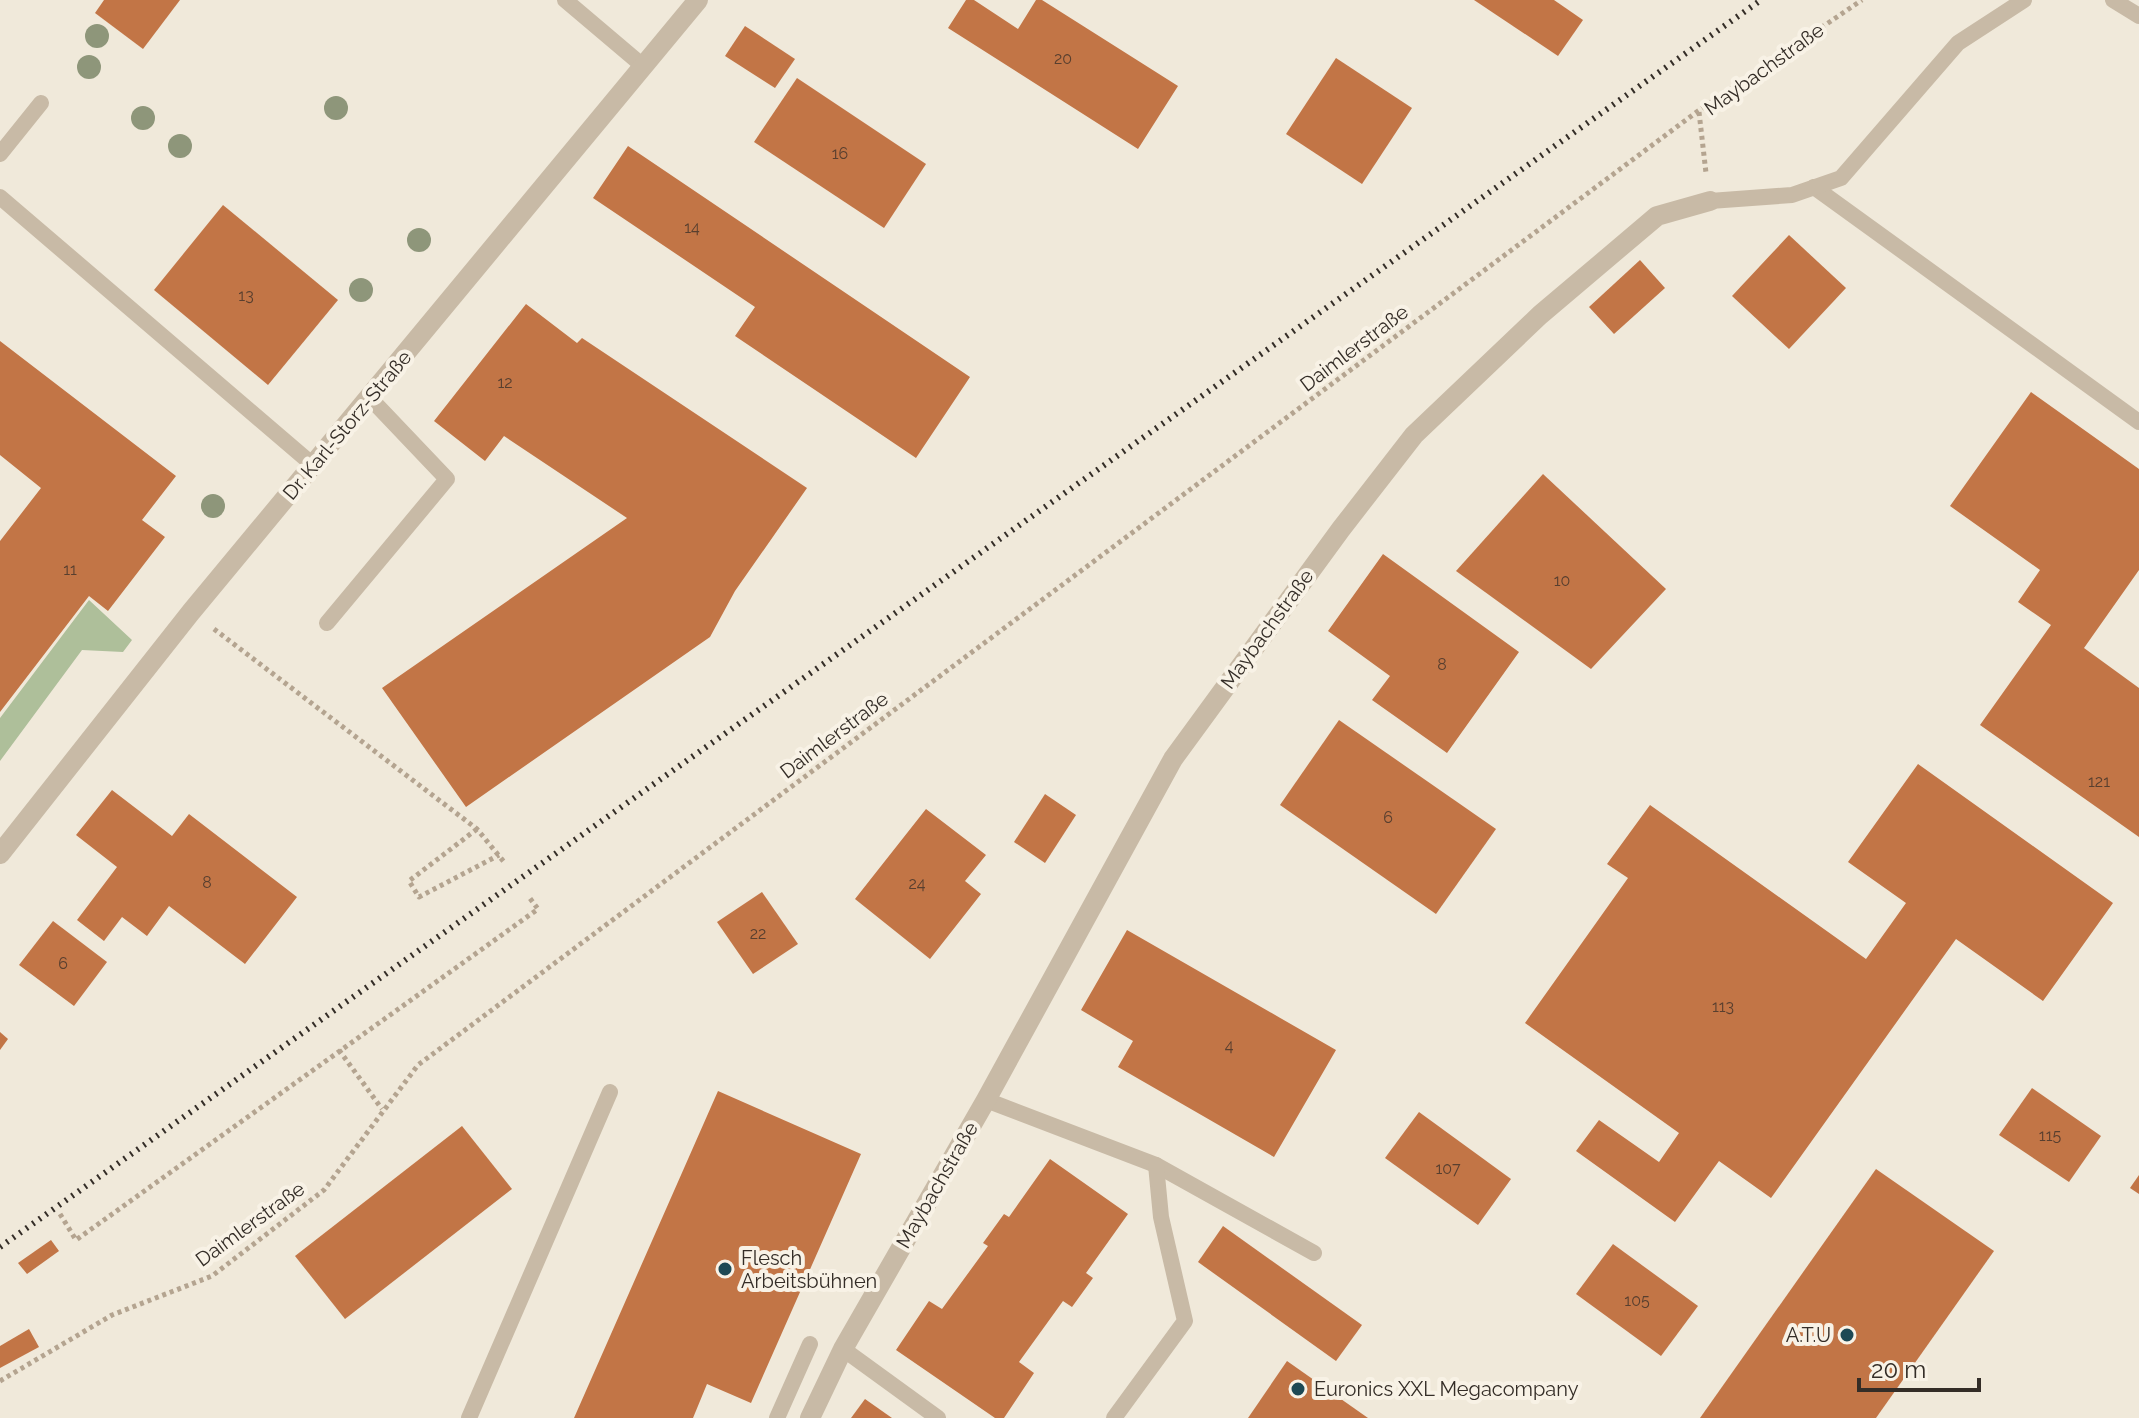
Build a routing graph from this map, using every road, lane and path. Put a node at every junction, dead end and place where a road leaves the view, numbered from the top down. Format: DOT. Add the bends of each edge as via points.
graph roads {
  1 [pos="698,0"];
  2 [pos="1862,0"];
  3 [pos="2024,0"];
  4 [pos="2113,0"];
  5 [pos="576,3"];
  6 [pos="2139,16"];
  7 [pos="643,66"];
  8 [pos="41,103"];
  9 [pos="1698,111"];
  10 [pos="0,154"];
  11 [pos="1814,187"];
  12 [pos="0,197"];
  13 [pos="1710,201"];
  14 [pos="369,397"];
  15 [pos="2139,422"];
  16 [pos="313,465"];
  17 [pos="191,612"];
  18 [pos="327,623"];
  19 [pos="477,829"];
  20 [pos="0,854"];
  21 [pos="499,855"];
  22 [pos="504,862"];
  23 [pos="529,897"];
  24 [pos="339,1050"];
  25 [pos="610,1092"];
  26 [pos="986,1100"];
  27 [pos="382,1109"];
  28 [pos="1156,1165"];
  29 [pos="60,1214"];
  30 [pos="1314,1253"];
  31 [pos="810,1344"];
  32 [pos="843,1349"];
  33 [pos="11,1362"];
  34 [pos="16,1371"];
  35 [pos="0,1381"];
  36 [pos="469,1418"];
  37 [pos="777,1418"];
  38 [pos="810,1418"];
  39 [pos="938,1418"];
  40 [pos="1114,1418"];
  1 -- 7 [label="street, Dr. Karl-Storz-Straße"];
  2 -- 9 [label="path, Maybachstraße"];
  3 -- 11 [label="lane" via="1958,43 1841,178"];
  4 -- 6 [label="lane"];
  5 -- 7 [label="lane"];
  7 -- 14 [label="street, Dr. Karl-Storz-Straße"];
  8 -- 10 [label="lane"];
  9 -- 13 [label="path, Maybachstraße"];
  9 -- 27 [label="path, Daimlerstraße" via="418,1065"];
  11 -- 13 [label="lane" via="1792,195"];
  11 -- 15 [label="lane"];
  12 -- 16 [label="lane"];
  13 -- 26 [label="street, Maybachstraße" via="1657,216 1540,315 1414,435 1173,759"];
  14 -- 16 [label="street, Dr. Karl-Storz-Straße"];
  14 -- 18 [label="lane" via="447,479"];
  16 -- 17 [label="street, Dr. Karl-Storz-Straße"];
  17 -- 19 [label="path"];
  17 -- 20 [label="street, Dr. Karl-Storz-Straße"];
  19 -- 21 [label="path"];
  19 -- 21 [label="path" via="409,881 419,897"];
  21 -- 22 [label="path"];
  23 -- 24 [label="path" via="538,909"];
  24 -- 27 [label="path"];
  24 -- 29 [label="path" via="76,1240"];
  25 -- 36 [label="lane"];
  26 -- 28 [label="lane"];
  26 -- 32 [label="street, Maybachstraße"];
  27 -- 34 [label="path, Daimlerstraße" via="324,1190 212,1276 112,1315"];
  28 -- 30 [label="lane"];
  28 -- 40 [label="lane" via="1161,1217 1185,1321"];
  31 -- 37 [label="lane"];
  32 -- 38 [label="street, Maybachstraße"];
  32 -- 39 [label="lane"];
  33 -- 34 [label="path"];
  34 -- 35 [label="path, Daimlerstraße"];
}
